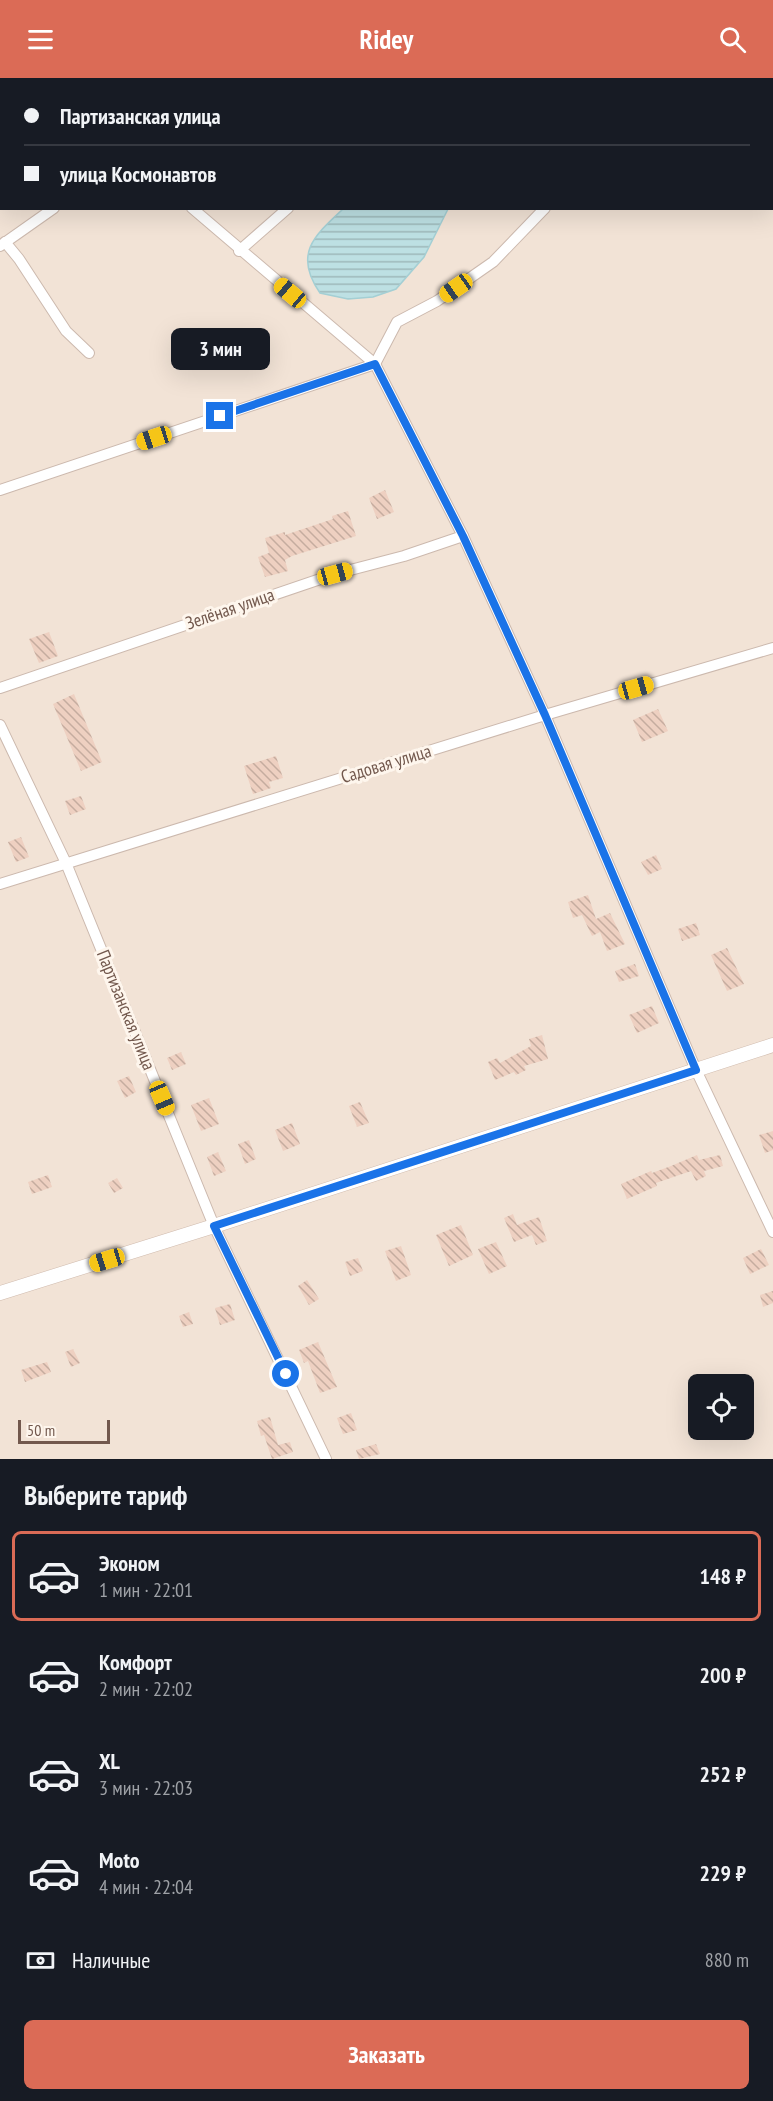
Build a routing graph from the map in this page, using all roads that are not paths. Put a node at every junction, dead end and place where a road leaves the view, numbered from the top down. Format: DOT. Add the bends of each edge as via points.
graph roads {
  1 [pos="51,210"];
  2 [pos="194,210"];
  3 [pos="286,210"];
  4 [pos="543,210"];
  5 [pos="2,244"];
  6 [pos="239,251"];
  7 [pos="89,353"];
  8 [pos="375,364"];
  9 [pos="0,490"];
  10 [pos="463,536"];
  11 [pos="773,648"];
  12 [pos="0,688"];
  13 [pos="545,715"];
  14 [pos="0,725"];
  15 [pos="66,863"];
  16 [pos="0,884"];
  17 [pos="773,1045"];
  18 [pos="696,1070"];
  19 [pos="214,1226"];
  20 [pos="773,1232"];
  21 [pos="0,1293"];
  22 [pos="326,1459"];
  1 -- 5 [label="street"];
  2 -- 6 [label="street"];
  3 -- 6 [label="street"];
  4 -- 8 [label="street" via="493,262 437,301 397,322"];
  5 -- 7 [label="street" via="18,259 66,331"];
  6 -- 8 [label="street"];
  8 -- 9 [label="street"];
  8 -- 10 [label="street"];
  10 -- 12 [label="street, Зелёная улица" via="335,574"];
  10 -- 13 [label="street"];
  11 -- 13 [label="street, Садовая улица"];
  13 -- 15 [label="street, Садовая улица"];
  13 -- 18 [label="street"];
  14 -- 15 [label="street, Партизанская улица"];
  15 -- 16 [label="street, Садовая улица"];
  15 -- 19 [label="street, Партизанская улица"];
  17 -- 18 [label="street"];
  18 -- 19 [label="street"];
  18 -- 20 [label="street"];
  19 -- 21 [label="street"];
  19 -- 22 [label="street, Партизанская улица"];
}
